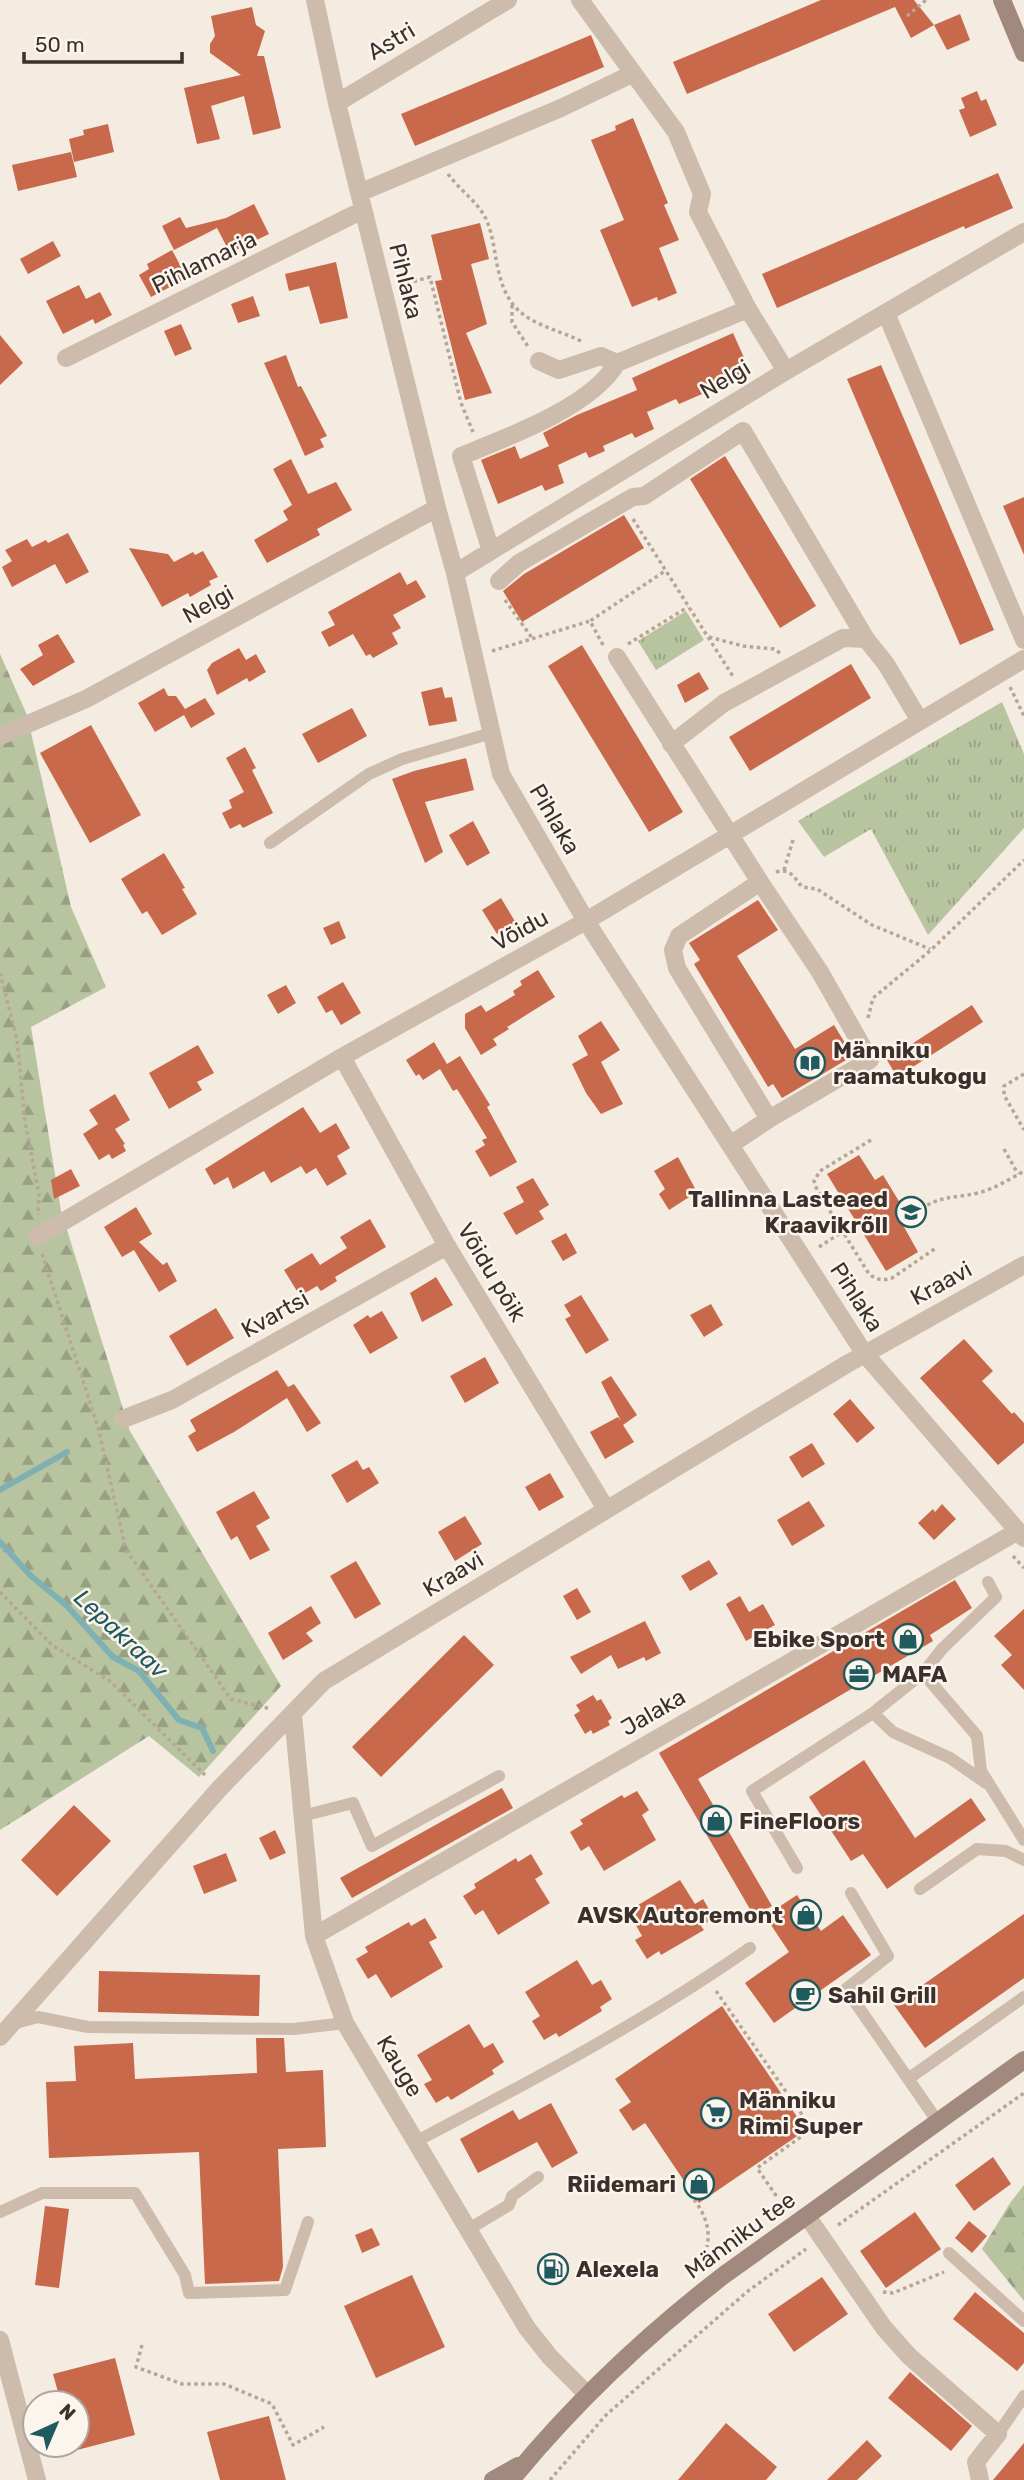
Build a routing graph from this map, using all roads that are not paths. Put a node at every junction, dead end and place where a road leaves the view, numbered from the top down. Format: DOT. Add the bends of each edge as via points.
graph roads {
  1 [pos="314,0"];
  2 [pos="508,0"];
  3 [pos="580,0"];
  4 [pos="1002,0"];
  5 [pos="1024,53"];
  6 [pos="632,74"];
  7 [pos="337,103"];
  8 [pos="361,202"];
  9 [pos="1024,232"];
  10 [pos="748,309"];
  11 [pos="886,313"];
  12 [pos="66,358"];
  13 [pos="609,360"];
  14 [pos="539,361"];
  15 [pos="786,371"];
  16 [pos="437,508"];
  17 [pos="491,551"];
  18 [pos="455,573"];
  19 [pos="499,581"];
  20 [pos="866,639"];
  21 [pos="1024,640"];
  22 [pos="617,657"];
  23 [pos="1024,659"];
  24 [pos="920,721"];
  25 [pos="492,733"];
  26 [pos="0,736"];
  27 [pos="671,744"];
  28 [pos="729,836"];
  29 [pos="270,843"];
  30 [pos="760,882"];
  31 [pos="586,921"];
  32 [pos="342,1058"];
  33 [pos="769,1119"];
  34 [pos="730,1145"];
  35 [pos="37,1237"];
  36 [pos="447,1246"];
  37 [pos="1024,1265"];
  38 [pos="864,1353"];
  39 [pos="123,1419"];
  40 [pos="606,1509"];
  41 [pos="1021,1535"];
  42 [pos="988,1582"];
  43 [pos="923,1672"];
  44 [pos="873,1713"];
  45 [pos="293,1715"];
  46 [pos="499,1776"];
  47 [pos="990,1785"];
  48 [pos="302,1816"];
  49 [pos="1024,1840"];
  50 [pos="1024,1860"];
  51 [pos="797,1868"];
  52 [pos="920,1889"];
  53 [pos="851,1893"];
  54 [pos="314,1936"];
  55 [pos="750,1948"];
  56 [pos="1024,1997"];
  57 [pos="345,2023"];
  58 [pos="5,2031"];
  59 [pos="1024,2060"];
  60 [pos="908,2079"];
  61 [pos="938,2122"];
  62 [pos="417,2141"];
  63 [pos="538,2177"];
  64 [pos="0,2212"];
  65 [pos="807,2216"];
  66 [pos="308,2222"];
  67 [pos="469,2229"];
  68 [pos="949,2253"];
  69 [pos="1024,2321"];
  70 [pos="0,2340"];
  71 [pos="587,2393"];
  72 [pos="1024,2396"];
  73 [pos="998,2434"];
  74 [pos="527,2461"];
  75 [pos="37,2480"];
  76 [pos="493,2480"];
  77 [pos="511,2480"];
  78 [pos="980,2480"];
  1 -- 7 [label="street, Pihlaka"];
  2 -- 7 [label="street, Astri"];
  3 -- 6 [label="street"];
  4 -- 5 [label="street"];
  6 -- 8 [label="street, Pihlamarja" via="438,160"];
  6 -- 10 [label="street" via="676,132 702,194 698,212"];
  7 -- 8 [label="street, Pihlaka"];
  8 -- 12 [label="street, Pihlamarja"];
  8 -- 16 [label="street, Pihlaka"];
  9 -- 11 [label="street, Nelgi"];
  10 -- 13 [label="street"];
  10 -- 15 [label="street"];
  11 -- 15 [label="street, Nelgi"];
  11 -- 21 [label="street"];
  13 -- 14 [label="street" via="559,370"];
  13 -- 17 [label="street" via="607,379 574,401 528,429 461,456"];
  15 -- 17 [label="street, Nelgi"];
  16 -- 18 [label="street, Pihlaka"];
  16 -- 26 [label="street, Nelgi" via="86,699"];
  17 -- 18 [label="street, Nelgi"];
  18 -- 25 [label="street, Pihlaka"];
  19 -- 20 [label="street" via="519,563 623,502 644,496 743,431"];
  20 -- 24 [label="street"];
  20 -- 27 [label="street" via="843,638 724,703"];
  22 -- 27 [label="street"];
  23 -- 24 [label="street, Võidu"];
  24 -- 28 [label="street, Võidu"];
  25 -- 29 [label="lane" via="402,759 369,774"];
  25 -- 31 [label="street, Pihlaka" via="501,774"];
  27 -- 28 [label="street"];
  28 -- 30 [label="street"];
  28 -- 31 [label="street, Võidu"];
  30 -- 33 [label="street" via="679,936 673,950 677,968"];
  30 -- 33 [label="street" via="820,972 870,1060"];
  31 -- 32 [label="street, Võidu"];
  31 -- 34 [label="street, Pihlaka"];
  32 -- 35 [label="street, Võidu"];
  32 -- 36 [label="street, Võidu põik"];
  33 -- 34 [label="street"];
  34 -- 38 [label="street, Pihlaka"];
  36 -- 39 [label="street, Kvartsi" via="172,1400"];
  36 -- 40 [label="street, Võidu põik"];
  37 -- 38 [label="street, Kraavi"];
  38 -- 40 [label="street, Kraavi"];
  38 -- 41 [label="street, Pihlaka"];
  40 -- 45 [label="street, Kraavi" via="324,1681"];
  41 -- 54 [label="street, Jalaka"];
  42 -- 43 [label="lane" via="996,1597"];
  43 -- 44 [label="lane"];
  43 -- 47 [label="lane" via="977,1735 981,1771"];
  44 -- 47 [label="lane" via="893,1732 950,1758"];
  44 -- 51 [label="lane" via="752,1791"];
  45 -- 48 [label="street, Kauge"];
  45 -- 58 [label="street, Kraavi" via="220,1788"];
  46 -- 48 [label="lane" via="372,1846 353,1803"];
  47 -- 49 [label="lane"];
  48 -- 54 [label="street, Kauge"];
  50 -- 52 [label="lane" via="1006,1851 977,1849"];
  53 -- 60 [label="lane" via="888,1956 846,1989"];
  54 -- 57 [label="street, Kauge"];
  55 -- 62 [label="lane" via="600,2044"];
  56 -- 60 [label="lane"];
  57 -- 58 [label="lane" via="294,2029 88,2027 38,2017"];
  57 -- 62 [label="street, Kauge"];
  59 -- 61 [label="street, Männiku tee"];
  60 -- 61 [label="lane"];
  61 -- 65 [label="street, Männiku tee"];
  62 -- 67 [label="street, Kauge"];
  63 -- 67 [label="lane" via="512,2196 509,2205"];
  64 -- 66 [label="lane" via="42,2193 135,2193 185,2275 189,2293 285,2290"];
  65 -- 71 [label="street, Männiku tee" via="682,2308"];
  65 -- 73 [label="street" via="884,2328"];
  67 -- 71 [label="street, Kauge" via="527,2328"];
  68 -- 69 [label="lane"];
  70 -- 75 [label="street"];
  71 -- 74 [label="street, Männiku tee"];
  72 -- 73 [label="lane"];
  73 -- 78 [label="street" via="976,2462"];
  74 -- 76 [label="street"];
  74 -- 77 [label="street, Männiku tee"];
}
